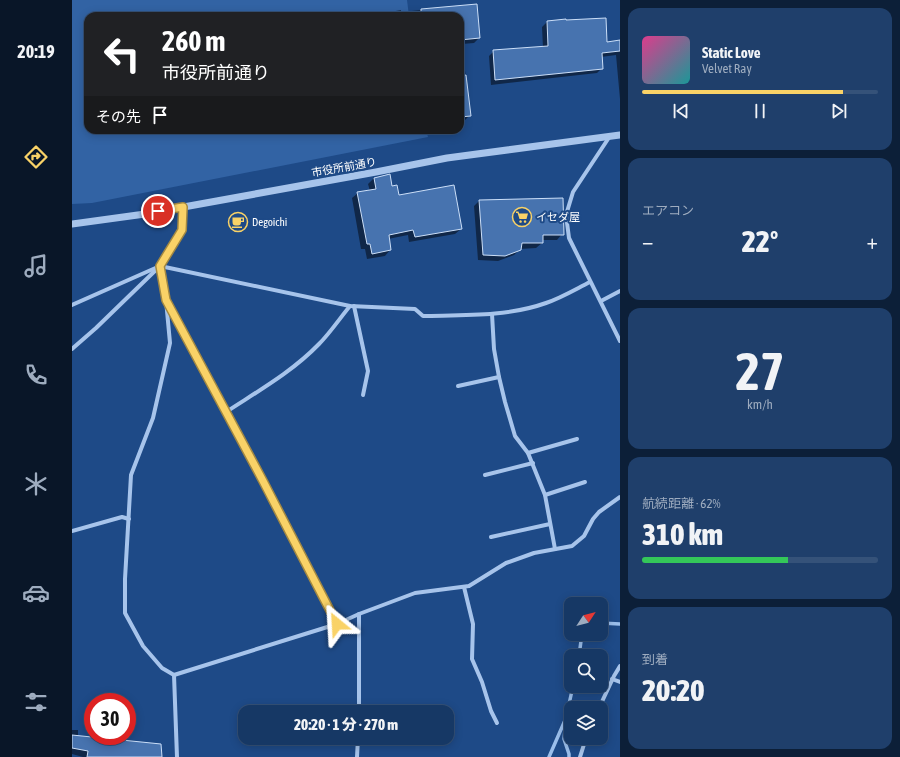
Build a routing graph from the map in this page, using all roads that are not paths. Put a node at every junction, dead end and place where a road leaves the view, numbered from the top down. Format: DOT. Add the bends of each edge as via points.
graph roads {
  1 [pos="620,135"];
  2 [pos="610,136"];
  3 [pos="183,207"];
  4 [pos="72,224"];
  5 [pos="160,266"];
  6 [pos="590,282"];
  7 [pos="620,291"];
  8 [pos="166,300"];
  9 [pos="601,301"];
  10 [pos="72,305"];
  11 [pos="352,306"];
  12 [pos="492,314"];
  13 [pos="620,341"];
  14 [pos="72,348"];
  15 [pos="499,377"];
  16 [pos="458,386"];
  17 [pos="363,395"];
  18 [pos="226,412"];
  19 [pos="577,439"];
  20 [pos="528,453"];
  21 [pos="533,463"];
  22 [pos="485,475"];
  23 [pos="585,482"];
  24 [pos="545,495"];
  25 [pos="620,497"];
  26 [pos="130,519"];
  27 [pos="550,524"];
  28 [pos="72,531"];
  29 [pos="491,538"];
  30 [pos="555,549"];
  31 [pos="464,587"];
  32 [pos="359,614"];
  33 [pos="337,624"];
  34 [pos="620,666"];
  35 [pos="174,675"];
  36 [pos="612,679"];
  37 [pos="620,682"];
  38 [pos="602,701"];
  39 [pos="358,705"];
  40 [pos="497,723"];
  41 [pos="358,745"];
  42 [pos="584,745"];
  43 [pos="177,757"];
  44 [pos="357,757"];
  45 [pos="580,757"];
  1 -- 2 [label="street, 市役所前通り"];
  2 -- 3 [label="street, 市役所前通り" via="447,158"];
  2 -- 6 [label="street" via="574,192 566,216 569,238"];
  3 -- 4 [label="street, 市役所前通り"];
  3 -- 5 [label="street" via="182,230"];
  5 -- 8 [label="street"];
  5 -- 10 [label="street"];
  5 -- 11 [label="street"];
  5 -- 14 [label="street"];
  6 -- 9 [label="street"];
  6 -- 12 [label="street" via="546,303 522,310"];
  7 -- 9 [label="street"];
  8 -- 18 [label="street"];
  8 -- 26 [label="street" via="170,343 153,418 131,475"];
  9 -- 13 [label="street"];
  11 -- 12 [label="street" via="415,309 423,316"];
  11 -- 17 [label="street" via="368,371"];
  11 -- 18 [label="street" via="319,344 297,364"];
  12 -- 15 [label="street"];
  15 -- 16 [label="street"];
  15 -- 20 [label="street" via="515,436"];
  18 -- 33 [label="street"];
  19 -- 20 [label="street"];
  20 -- 21 [label="street"];
  21 -- 22 [label="street"];
  21 -- 24 [label="street"];
  23 -- 24 [label="street"];
  24 -- 27 [label="street"];
  25 -- 30 [label="street" via="599,512 584,536 572,546"];
  26 -- 28 [label="street" via="122,517"];
  26 -- 35 [label="street" via="125,613 143,646 162,668"];
  27 -- 29 [label="street"];
  27 -- 30 [label="street"];
  30 -- 31 [label="street" via="506,563"];
  31 -- 32 [label="street" via="415,593"];
  31 -- 40 [label="street" via="473,624 472,659"];
  32 -- 33 [label="street"];
  32 -- 39 [label="street"];
  33 -- 35 [label="street"];
  34 -- 36 [label="street"];
  35 -- 43 [label="street"];
  36 -- 37 [label="street"];
  36 -- 38 [label="street"];
  41 -- 44 [label="street"];
  42 -- 45 [label="street"];
}
